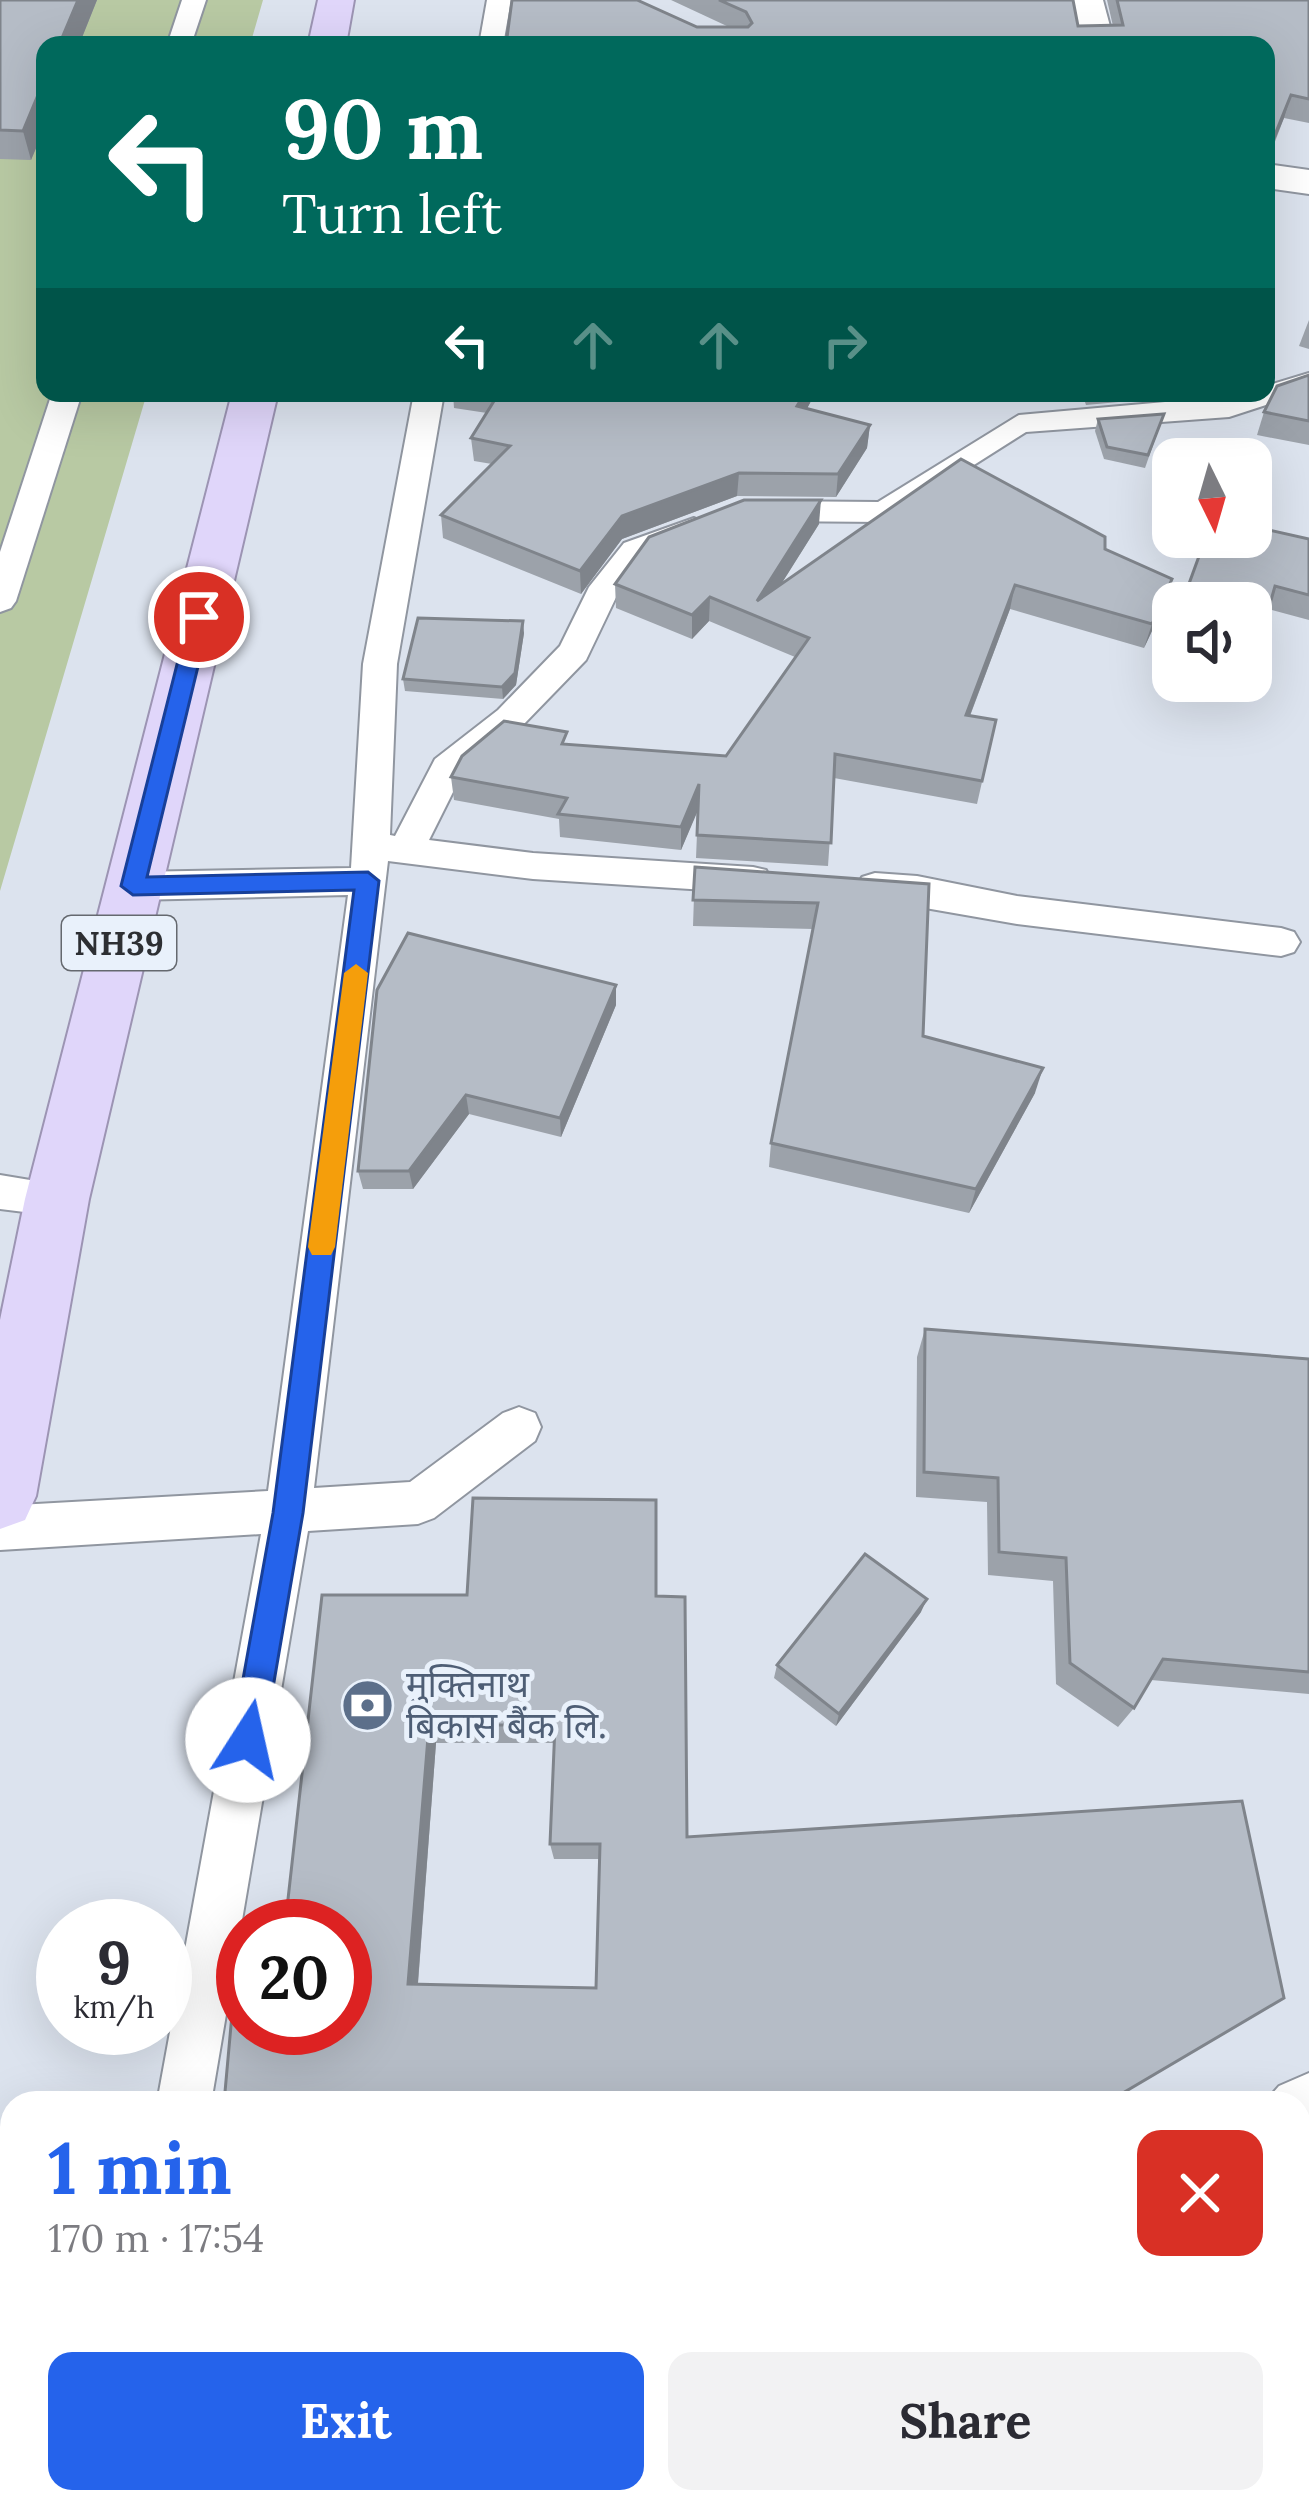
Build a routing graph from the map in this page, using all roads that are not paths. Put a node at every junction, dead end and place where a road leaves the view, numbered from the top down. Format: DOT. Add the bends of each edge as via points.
graph roads {
  1 [pos="194,0"];
  2 [pos="336,0"];
  3 [pos="499,0"];
  4 [pos="1084,0"];
  5 [pos="182,36"];
  6 [pos="329,36"];
  7 [pos="493,36"];
  8 [pos="1094,36"];
  9 [pos="1275,177"];
  10 [pos="1309,182"];
  11 [pos="1309,382"];
  12 [pos="1275,393"];
  13 [pos="64,402"];
  14 [pos="253,402"];
  15 [pos="427,402"];
  16 [pos="1247,402"];
  17 [pos="0,601"];
  18 [pos="382,859"];
  19 [pos="780,882"];
  20 [pos="133,886"];
  21 [pos="848,886"];
  22 [pos="1281,941"];
  23 [pos="0,1192"];
  24 [pos="57,1199"];
  25 [pos="519,1427"];
  26 [pos="0,1496"];
  27 [pos="288,1513"];
  28 [pos="0,1528"];
  29 [pos="186,2091"];
  1 -- 5 [label="lane"];
  2 -- 6 [label="highway"];
  3 -- 7 [label="lane"];
  4 -- 8 [label="street"];
  9 -- 10 [label="street"];
  11 -- 12 [label="lane"];
  13 -- 17 [label="lane"];
  14 -- 20 [label="highway, NH39"];
  15 -- 18 [label="lane" via="380,664"];
  16 -- 18 [label="lane" via="1019,424 884,512 729,514 635,550 605,587 574,652 447,768"];
  18 -- 19 [label="lane"];
  18 -- 20 [label="lane"];
  18 -- 27 [label="lane"];
  20 -- 24 [label="highway, NH39"];
  21 -- 22 [label="lane"];
  23 -- 24 [label="lane"];
  24 -- 26 [label="highway, NH39"];
  25 -- 27 [label="lane" via="418,1503"];
  27 -- 28 [label="lane"];
  27 -- 29 [label="lane"];
}
